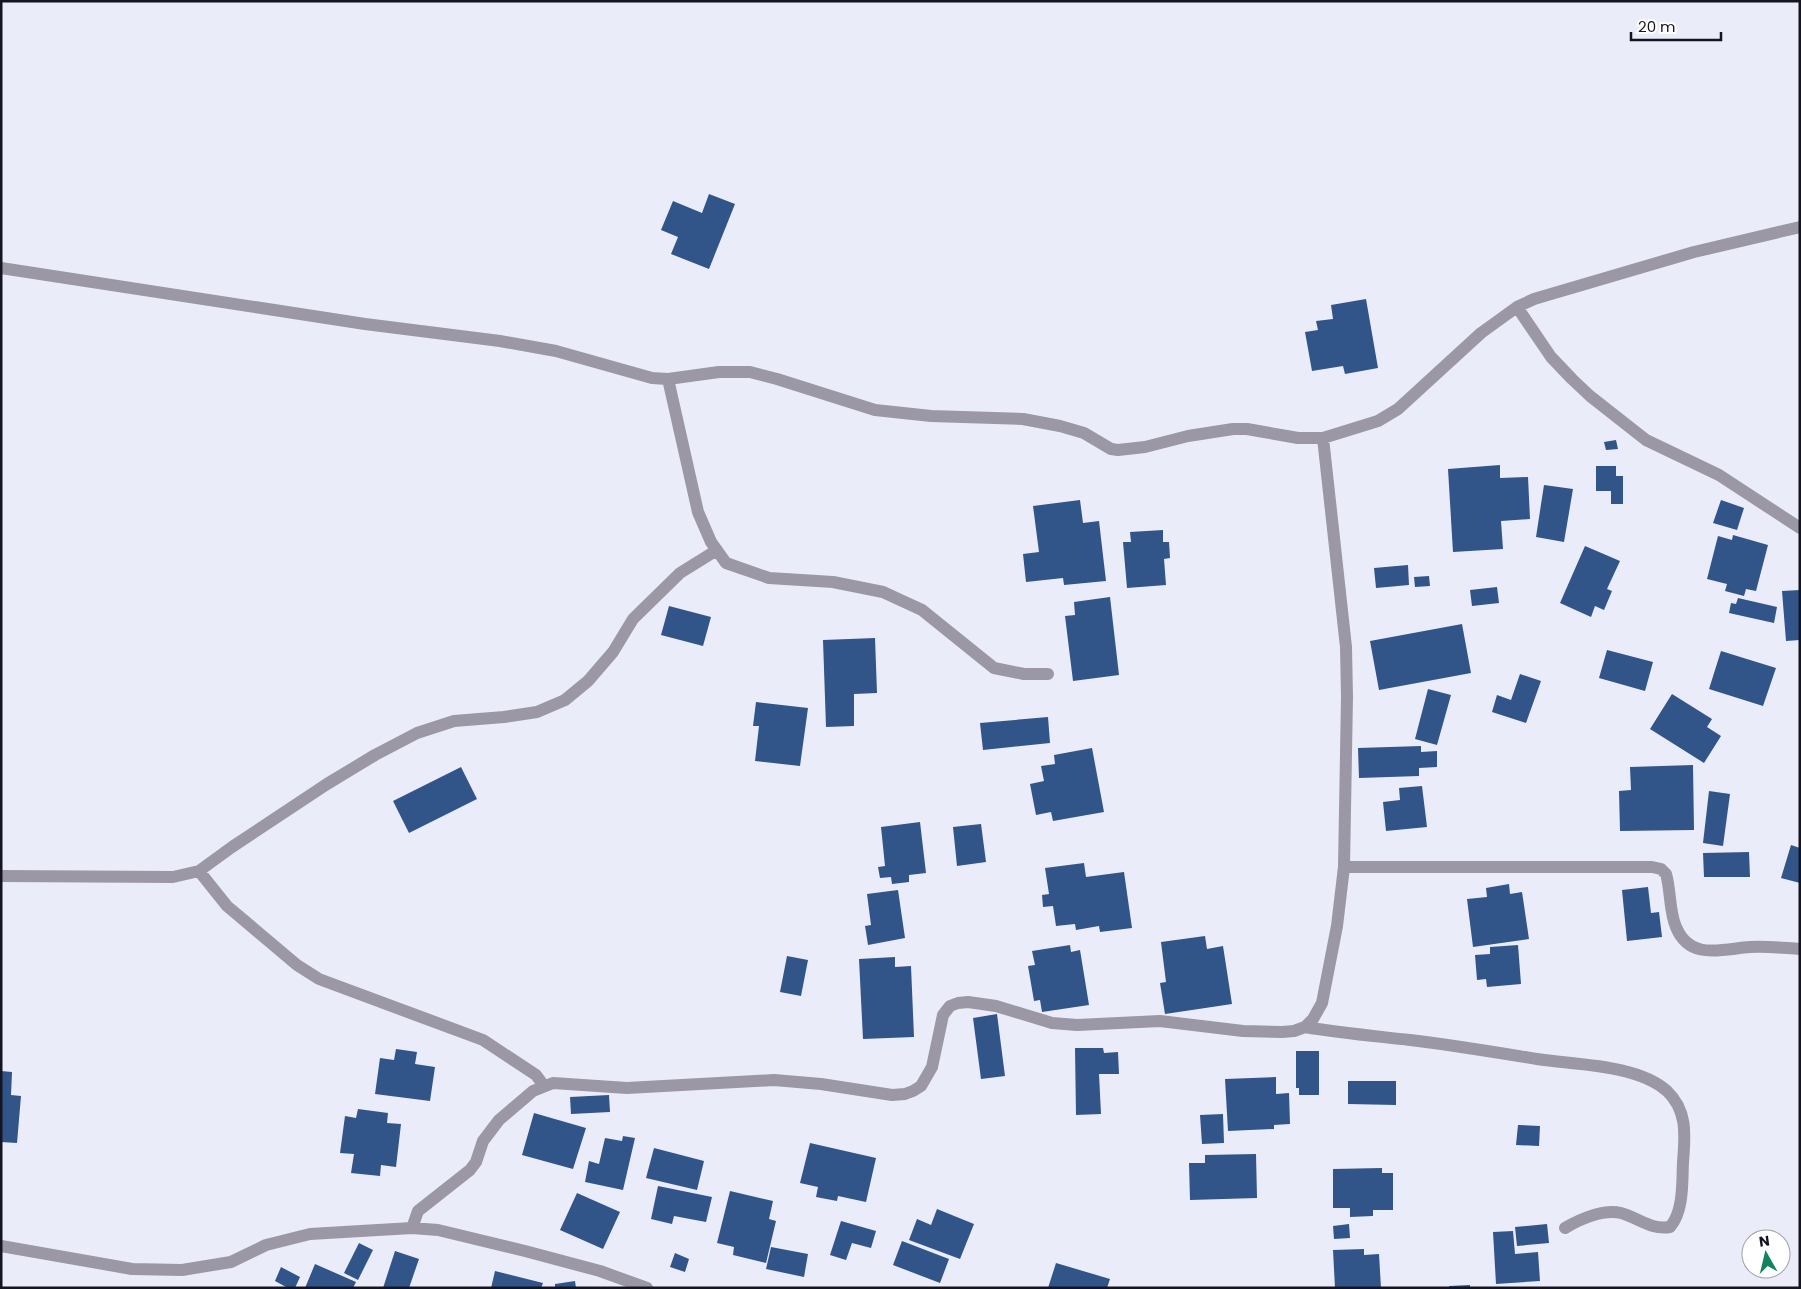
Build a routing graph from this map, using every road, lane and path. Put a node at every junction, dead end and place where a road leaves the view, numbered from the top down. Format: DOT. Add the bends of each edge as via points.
graph roads {
  1 [pos="1800,227"];
  2 [pos="1,268"];
  3 [pos="1516,308"];
  4 [pos="668,379"];
  5 [pos="1323,438"];
  6 [pos="1800,528"];
  7 [pos="717,550"];
  8 [pos="1048,674"];
  9 [pos="1344,867"];
  10 [pos="199,871"];
  11 [pos="1,876"];
  12 [pos="1800,949"];
  13 [pos="1305,1027"];
  14 [pos="544,1086"];
  15 [pos="412,1228"];
  16 [pos="1565,1228"];
  17 [pos="1,1246"];
  18 [pos="647,1288"];
  1 -- 3 [label="street" via="1694,252"];
  2 -- 4 [label="street" via="318,317 500,341 556,351 652,378"];
  3 -- 5 [label="street" via="1480,333 1398,410 1378,421"];
  3 -- 6 [label="street" via="1551,357 1572,379 1646,440 1719,475"];
  4 -- 5 [label="street" via="719,372 750,372 875,410 931,416 1023,419 1060,426 1084,433 1110,449 1118,450 1233,429"];
  4 -- 7 [label="street" via="698,512"];
  5 -- 9 [label="street" via="1346,647"];
  7 -- 8 [label="street" via="726,563 769,578 833,582 883,592 922,610 994,668 1024,674"];
  7 -- 10 [label="street" via="680,573 634,619 613,652 588,681 565,700 537,712 454,721 418,733 327,784"];
  9 -- 12 [label="street" via="1652,867 1666,874 1675,925 1684,940 1697,949 1711,952 1751,947"];
  9 -- 13 [label="street" via="1337,926 1322,1003"];
  10 -- 11 [label="street" via="173,877"];
  10 -- 14 [label="street" via="227,906 297,965 319,979 484,1040 536,1075"];
  13 -- 14 [label="street" via="1282,1032 1242,1031 1160,1021 1077,1025 1052,1023 996,1006 968,1002 950,1006 943,1015 932,1068 921,1086 905,1094 774,1080 627,1088 560,1082"];
  13 -- 16 [label="street" via="1616,1069 1653,1081 1678,1106 1685,1128 1676,1220 1670,1227 1659,1228 1620,1213 1604,1213 1576,1221"];
  14 -- 15 [label="street" via="533,1091 499,1120 483,1141 470,1170 418,1211"];
  15 -- 17 [label="street" via="310,1234 266,1245 231,1262 182,1270 132,1269"];
  15 -- 18 [label="street" via="438,1230 525,1251 600,1271"];
}
